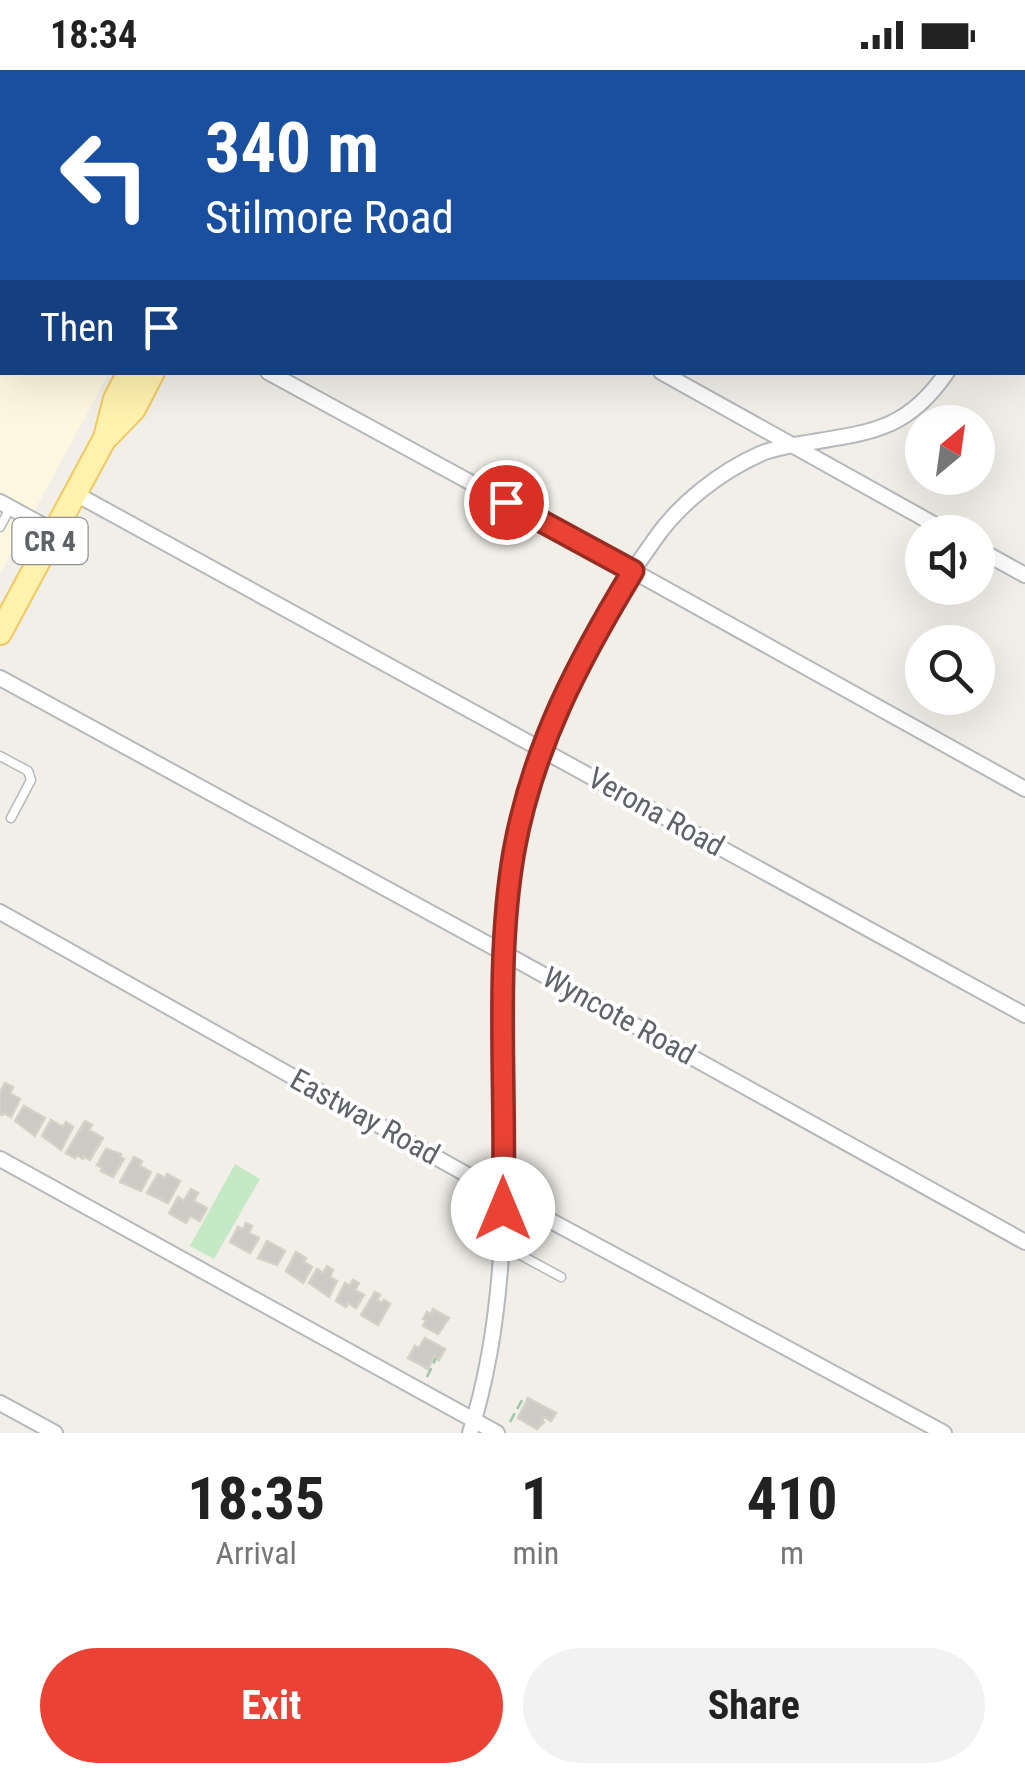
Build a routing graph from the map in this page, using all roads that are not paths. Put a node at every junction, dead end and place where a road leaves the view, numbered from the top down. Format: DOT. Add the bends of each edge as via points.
graph roads {
  1 [pos="126,375"];
  2 [pos="151,375"];
  3 [pos="274,375"];
  4 [pos="666,375"];
  5 [pos="945,375"];
  6 [pos="102,444"];
  7 [pos="792,446"];
  8 [pos="76,494"];
  9 [pos="5,505"];
  10 [pos="917,515"];
  11 [pos="0,527"];
  12 [pos="55,532"];
  13 [pos="995,558"];
  14 [pos="633,571"];
  15 [pos="1025,575"];
  16 [pos="0,633"];
  17 [pos="0,678"];
  18 [pos="542,749"];
  19 [pos="0,756"];
  20 [pos="1025,789"];
  21 [pos="11,818"];
  22 [pos="0,912"];
  23 [pos="504,953"];
  24 [pos="1025,1015"];
  25 [pos="0,1159"];
  26 [pos="503,1194"];
  27 [pos="1025,1242"];
  28 [pos="502,1245"];
  29 [pos="562,1277"];
  30 [pos="0,1403"];
  31 [pos="472,1427"];
  32 [pos="55,1433"];
  33 [pos="497,1433"];
  34 [pos="944,1433"];
  1 -- 6 [label="main road, CR 4"];
  2 -- 6 [label="main road, CR 4" via="134,409"];
  3 -- 14 [label="street"];
  4 -- 7 [label="street"];
  5 -- 7 [label="street" via="923,402 879,430"];
  6 -- 8 [label="main road, CR 4"];
  7 -- 10 [label="street"];
  7 -- 14 [label="street" via="762,454 692,499"];
  8 -- 12 [label="main road, CR 4"];
  8 -- 18 [label="street, Verona Road"];
  9 -- 11 [label="lane"];
  9 -- 12 [label="street"];
  12 -- 16 [label="main road, CR 4"];
  13 -- 15 [label="street"];
  14 -- 18 [label="street" via="577,666"];
  14 -- 20 [label="street"];
  17 -- 23 [label="street, Wyncote Road"];
  18 -- 23 [label="street" via="514,850"];
  18 -- 24 [label="street, Verona Road"];
  19 -- 21 [label="lane" via="31,775"];
  22 -- 26 [label="street, Eastway Road"];
  23 -- 26 [label="street"];
  23 -- 27 [label="street, Wyncote Road"];
  25 -- 31 [label="street"];
  26 -- 28 [label="street"];
  26 -- 34 [label="street, Eastway Road"];
  28 -- 29 [label="lane"];
  28 -- 31 [label="street" via="494,1332"];
  30 -- 32 [label="street"];
  31 -- 33 [label="street"];
}
